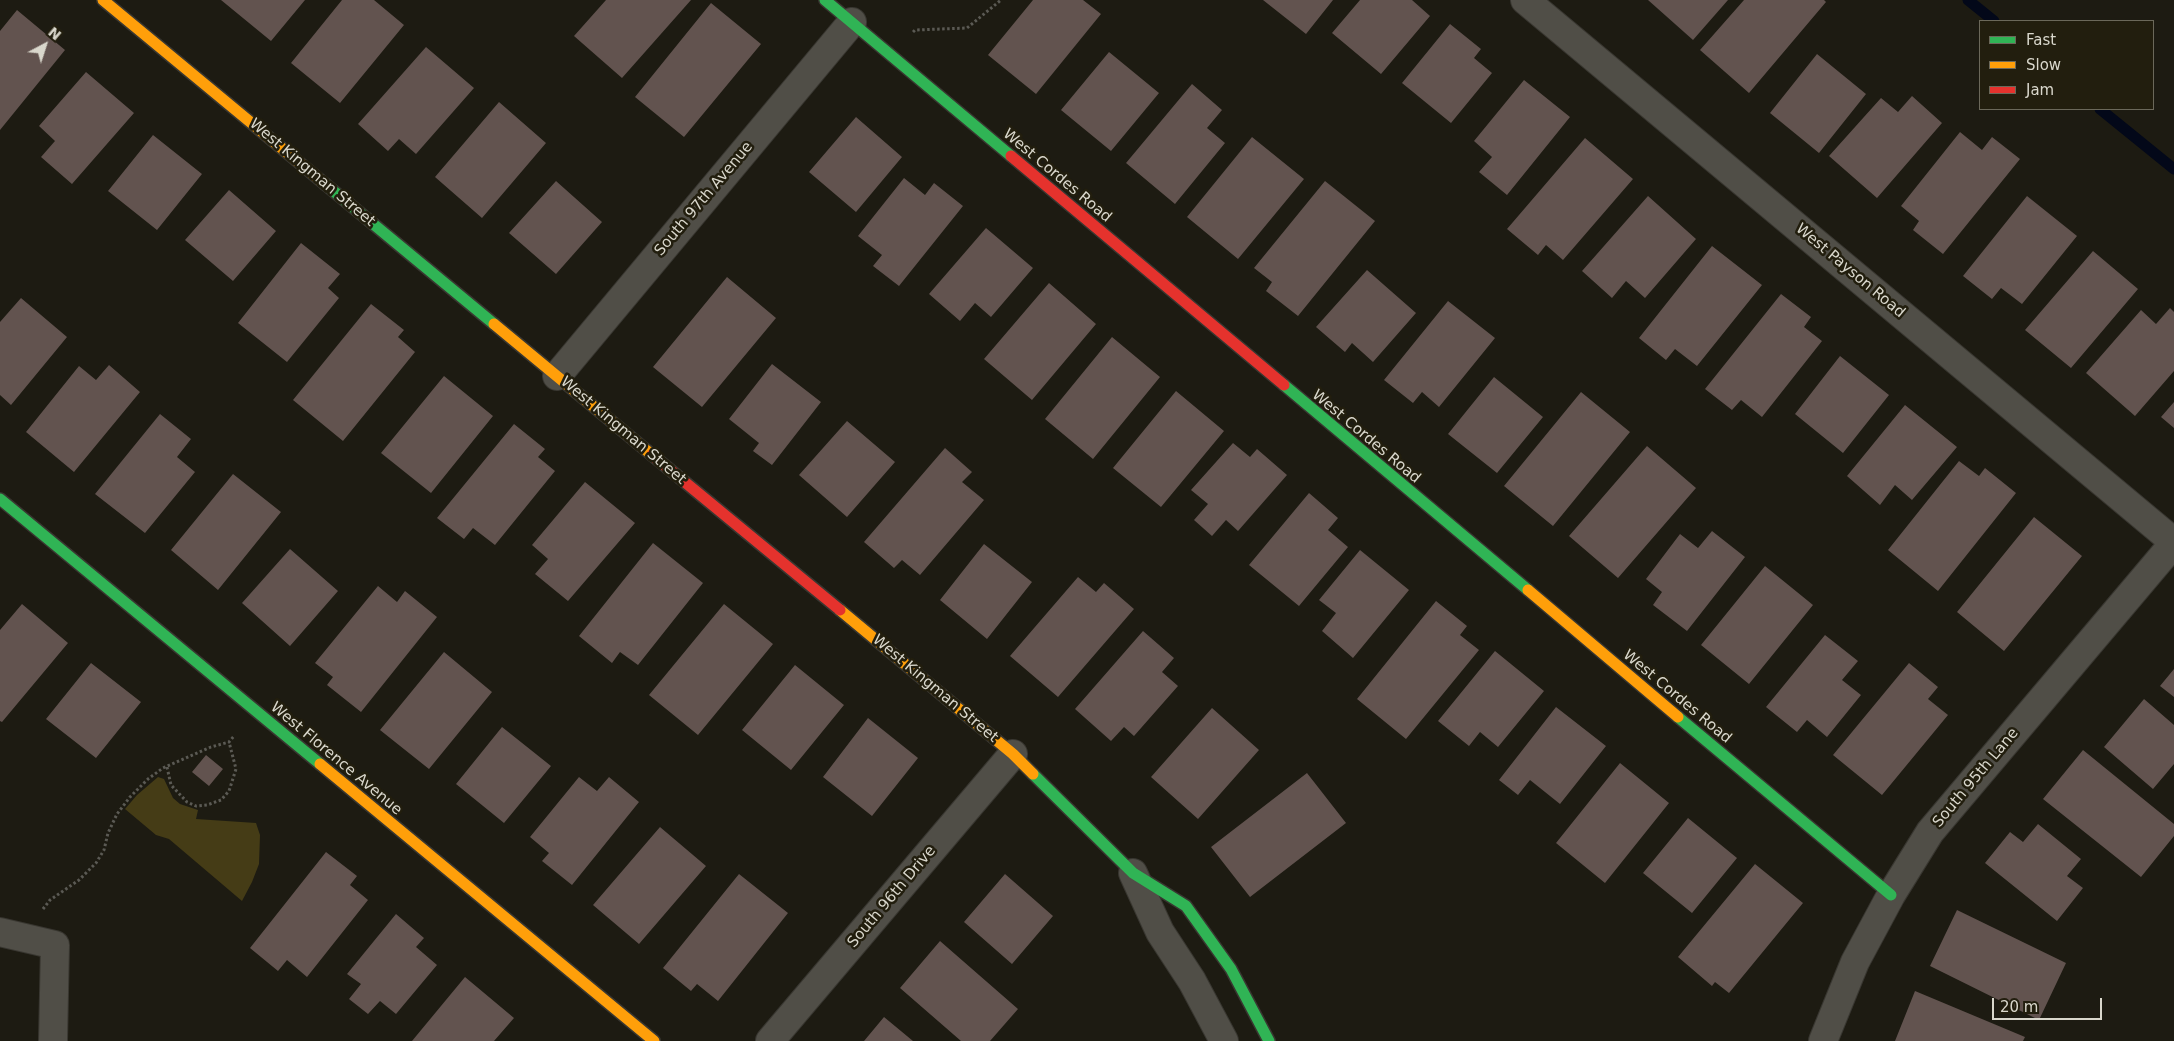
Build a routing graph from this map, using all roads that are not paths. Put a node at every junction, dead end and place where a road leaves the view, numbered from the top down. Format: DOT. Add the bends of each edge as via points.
graph roads {
  1 [pos="103,0"];
  2 [pos="825,0"];
  3 [pos="1525,0"];
  4 [pos="852,22"];
  5 [pos="557,376"];
  6 [pos="0,499"];
  7 [pos="2174,542"];
  8 [pos="1013,754"];
  9 [pos="1133,874"];
  10 [pos="1890,895"];
  11 [pos="0,932"];
  12 [pos="53,1041"];
  13 [pos="654,1041"];
  14 [pos="770,1041"];
  15 [pos="1224,1041"];
  16 [pos="1269,1041"];
  17 [pos="1823,1041"];
  1 -- 5 [label="street, West Kingman Street"];
  2 -- 4 [label="street, West Cordes Road"];
  3 -- 7 [label="street, West Payson Road"];
  4 -- 5 [label="street, South 97th Avenue"];
  4 -- 10 [label="street, West Cordes Road"];
  5 -- 8 [label="street, West Kingman Street"];
  6 -- 13 [label="street, West Florence Avenue"];
  7 -- 10 [label="street, South 95th Lane" via="1930,832"];
  8 -- 9 [label="street, West Kingman Street"];
  8 -- 14 [label="street, South 96th Drive"];
  9 -- 15 [label="street, West Kingman Street" via="1160,932 1192,981"];
  9 -- 16 [label="street, West Kingman Street" via="1186,906 1231,969"];
  10 -- 17 [label="street, South 95th Lane" via="1855,962"];
  11 -- 12 [label="street" via="55,944"];
}
